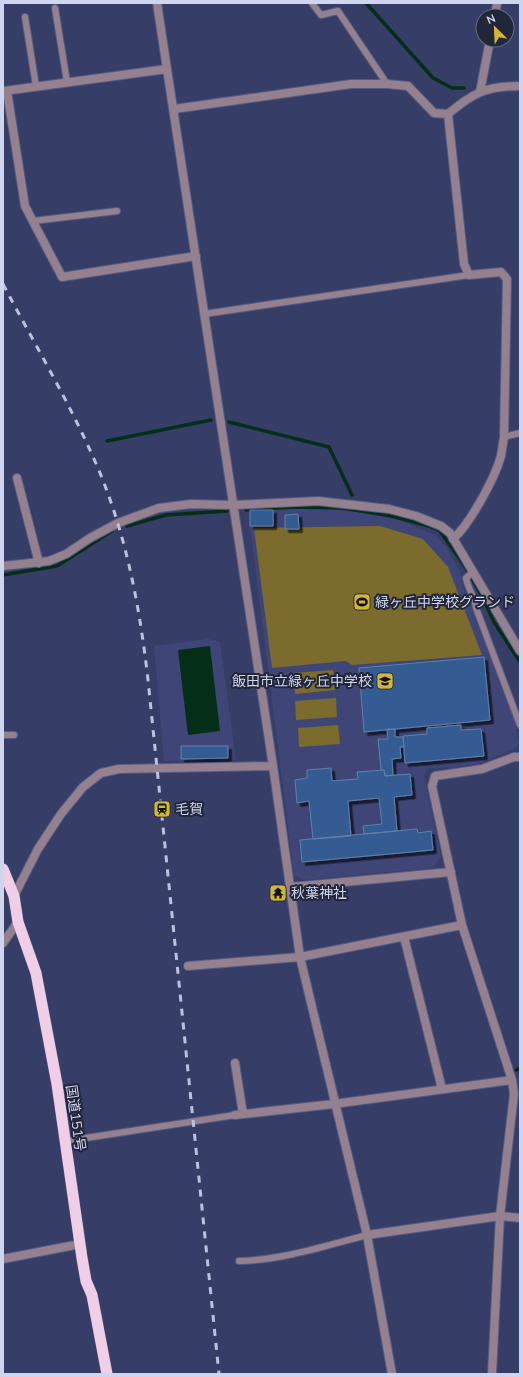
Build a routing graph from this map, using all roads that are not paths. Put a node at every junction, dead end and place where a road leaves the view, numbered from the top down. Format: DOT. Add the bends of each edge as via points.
graph roads {
  1 [pos="157,3"];
  2 [pos="312,3"];
  3 [pos="55,8"];
  4 [pos="25,17"];
  5 [pos="488,48"];
  6 [pos="167,69"];
  7 [pos="67,82"];
  8 [pos="387,84"];
  9 [pos="36,86"];
  10 [pos="520,86"];
  11 [pos="5,91"];
  12 [pos="480,92"];
  13 [pos="174,109"];
  14 [pos="448,114"];
  15 [pos="117,211"];
  16 [pos="33,221"];
  17 [pos="196,256"];
  18 [pos="469,275"];
  19 [pos="204,314"];
  20 [pos="520,433"];
  21 [pos="504,437"];
  22 [pos="17,478"];
  23 [pos="233,505"];
  24 [pos="453,539"];
  25 [pos="39,563"];
  26 [pos="3,566"];
  27 [pos="473,572"];
  28 [pos="520,651"];
  29 [pos="520,725"];
  30 [pos="14,735"];
  31 [pos="3,736"];
  32 [pos="520,756"];
  33 [pos="273,766"];
  34 [pos="3,869"];
  35 [pos="451,872"];
  36 [pos="291,887"];
  37 [pos="14,896"];
  38 [pos="18,922"];
  39 [pos="462,925"];
  40 [pos="404,937"];
  41 [pos="3,943"];
  42 [pos="300,957"];
  43 [pos="188,966"];
  44 [pos="235,1063"];
  45 [pos="512,1080"];
  46 [pos="442,1089"];
  47 [pos="334,1104"];
  48 [pos="239,1114"];
  49 [pos="73,1140"];
  50 [pos="500,1216"];
  51 [pos="520,1218"];
  52 [pos="366,1235"];
  53 [pos="80,1244"];
  54 [pos="3,1259"];
  55 [pos="239,1261"];
  56 [pos="107,1374"];
  57 [pos="392,1374"];
  58 [pos="492,1374"];
  1 -- 6 [label="street"];
  2 -- 8 [label="lane" via="321,15 338,11"];
  3 -- 7 [label="lane"];
  4 -- 9 [label="lane"];
  5 -- 12 [label="street"];
  6 -- 7 [label="street"];
  6 -- 13 [label="street"];
  7 -- 9 [label="street"];
  8 -- 13 [label="street" via="351,84"];
  8 -- 14 [label="street" via="408,86 434,113"];
  9 -- 11 [label="street"];
  10 -- 12 [label="street" via="489,88"];
  11 -- 16 [label="street" via="25,206"];
  12 -- 14 [label="street"];
  13 -- 17 [label="street"];
  14 -- 18 [label="street" via="464,264"];
  15 -- 16 [label="lane"];
  16 -- 17 [label="street" via="62,277"];
  17 -- 19 [label="street"];
  18 -- 19 [label="lane"];
  18 -- 21 [label="street" via="502,272 508,279"];
  19 -- 23 [label="street"];
  20 -- 21 [label="lane"];
  21 -- 24 [label="street" via="501,456 492,479 462,531"];
  22 -- 25 [label="street"];
  23 -- 24 [label="street" via="318,501 389,509 441,526"];
  23 -- 25 [label="street" via="191,504 159,508 107,528 66,554"];
  23 -- 33 [label="street"];
  24 -- 27 [label="street"];
  25 -- 26 [label="street"];
  27 -- 28 [label="street"];
  27 -- 29 [label="lane" via="466,578"];
  30 -- 31 [label="lane"];
  32 -- 35 [label="street" via="482,769 435,776 432,786 434,798"];
  33 -- 36 [label="street"];
  33 -- 37 [label="street" via="119,769 101,773 83,787 61,814 38,849"];
  34 -- 37 [label="highway, 国道151号"];
  35 -- 36 [label="street"];
  35 -- 39 [label="street"];
  36 -- 42 [label="street"];
  37 -- 38 [label="highway, 国道151号"];
  38 -- 41 [label="street"];
  38 -- 53 [label="highway, 国道151号" via="37,980 57,1084"];
  39 -- 40 [label="street"];
  39 -- 45 [label="street"];
  40 -- 42 [label="street"];
  40 -- 46 [label="street"];
  42 -- 43 [label="street"];
  42 -- 47 [label="street"];
  44 -- 48 [label="street"];
  45 -- 46 [label="street"];
  45 -- 50 [label="street" via="514,1094"];
  46 -- 47 [label="street"];
  47 -- 48 [label="street"];
  47 -- 52 [label="street"];
  48 -- 49 [label="lane"];
  50 -- 51 [label="street"];
  50 -- 52 [label="street"];
  50 -- 58 [label="street"];
  52 -- 55 [label="lane" via="286,1255 256,1261"];
  52 -- 57 [label="street"];
  53 -- 54 [label="street"];
  53 -- 56 [label="highway, 国道151号"];
}
